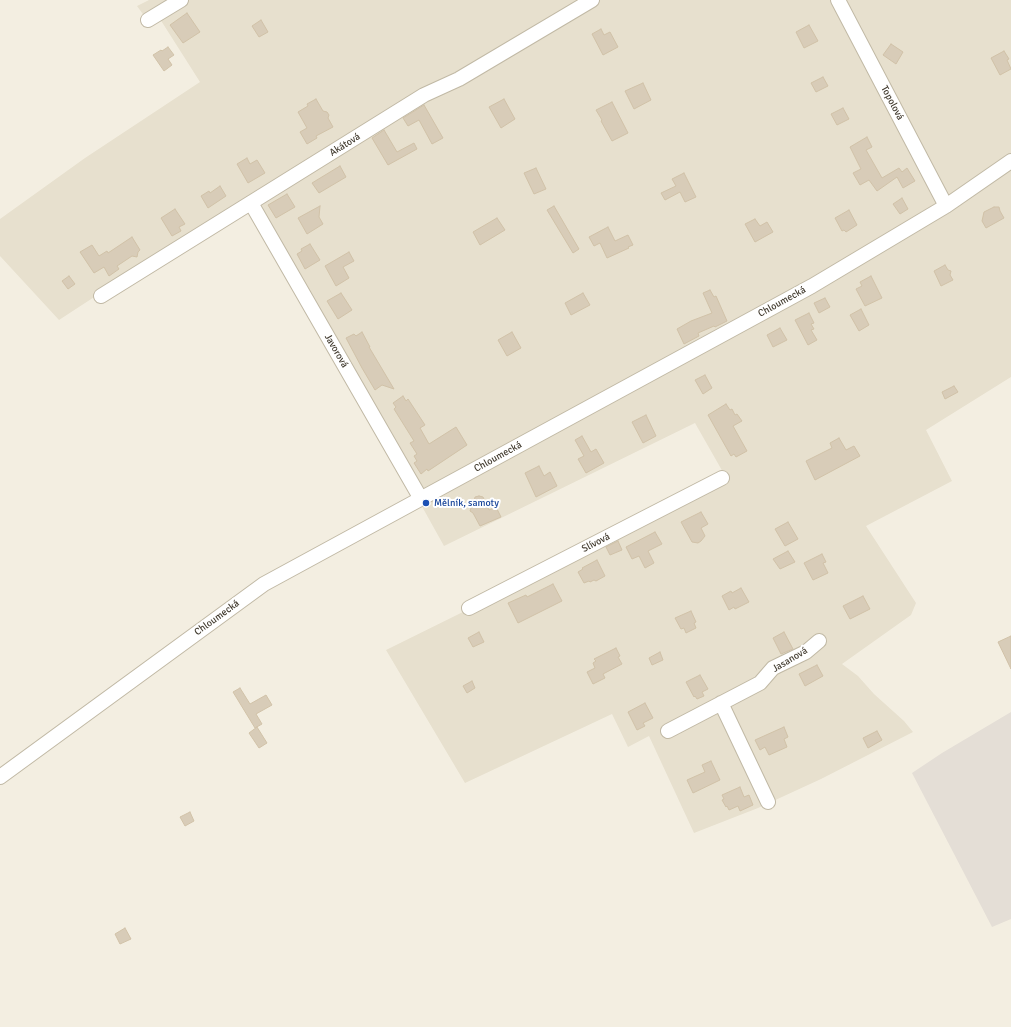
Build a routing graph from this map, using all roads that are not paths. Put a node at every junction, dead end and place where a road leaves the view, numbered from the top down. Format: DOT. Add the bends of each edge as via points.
graph roads {
  1 [pos="181,0"];
  2 [pos="592,0"];
  3 [pos="838,0"];
  4 [pos="148,20"];
  5 [pos="1011,161"];
  6 [pos="251,203"];
  7 [pos="946,206"];
  8 [pos="101,296"];
  9 [pos="722,478"];
  10 [pos="421,499"];
  11 [pos="470,608"];
  12 [pos="819,641"];
  13 [pos="721,703"];
  14 [pos="668,731"];
  15 [pos="0,777"];
  16 [pos="768,802"];
  1 -- 4 [label="street"];
  2 -- 6 [label="street, Akátová" via="459,79 424,95"];
  3 -- 7 [label="street, Topolová"];
  5 -- 7 [label="street, Chloumecká"];
  6 -- 8 [label="street, Akátová"];
  6 -- 10 [label="street, Javorová"];
  7 -- 10 [label="street, Chloumecká" via="812,286"];
  9 -- 11 [label="street, Slívová"];
  10 -- 15 [label="street, Chloumecká" via="264,584"];
  12 -- 13 [label="street, Jasanová" via="806,652 773,668 760,683"];
  13 -- 14 [label="street, Jasanová"];
  13 -- 16 [label="street"];
}
